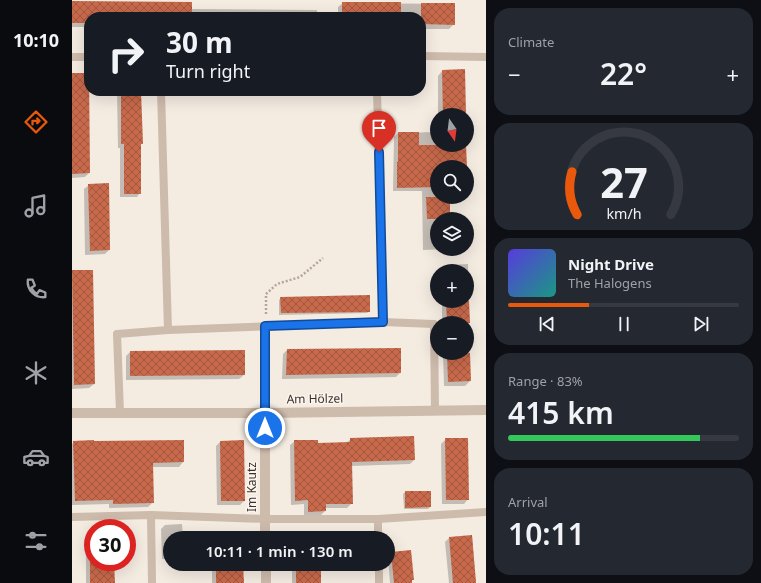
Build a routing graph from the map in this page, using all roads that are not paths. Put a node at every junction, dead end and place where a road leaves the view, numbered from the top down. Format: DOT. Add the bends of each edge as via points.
graph roads {
  1 [pos="426,56"];
  2 [pos="72,57"];
  3 [pos="84,57"];
  4 [pos="486,57"];
  5 [pos="161,96"];
  6 [pos="377,96"];
  7 [pos="383,322"];
  8 [pos="265,326"];
  9 [pos="168,330"];
  10 [pos="486,410"];
  11 [pos="435,411"];
  12 [pos="72,413"];
  13 [pos="120,413"];
  14 [pos="265,413"];
  15 [pos="486,512"];
  16 [pos="150,515"];
  17 [pos="72,517"];
  18 [pos="265,519"];
  19 [pos="378,519"];
  20 [pos="266,531"];
  21 [pos="378,531"];
  22 [pos="266,571"];
  23 [pos="379,571"];
  24 [pos="152,583"];
  25 [pos="266,583"];
  26 [pos="379,583"];
  1 -- 4 [label="lane"];
  2 -- 3 [label="lane"];
  5 -- 9 [label="lane"];
  6 -- 7 [label="lane"];
  7 -- 8 [label="lane"];
  7 -- 11 [label="lane" via="434,324"];
  8 -- 9 [label="lane"];
  8 -- 14 [label="lane"];
  9 -- 13 [label="lane" via="117,334"];
  10 -- 11 [label="street, Am Hölzel"];
  11 -- 14 [label="street, Am Hölzel"];
  12 -- 13 [label="street, Am Hölzel"];
  13 -- 14 [label="street, Am Hölzel"];
  14 -- 18 [label="street, Im Kautz"];
  15 -- 19 [label="lane"];
  16 -- 17 [label="lane"];
  16 -- 18 [label="lane"];
  16 -- 24 [label="lane"];
  18 -- 19 [label="lane"];
  18 -- 20 [label="street, Im Kautz"];
  19 -- 21 [label="lane"];
  22 -- 25 [label="street"];
  23 -- 26 [label="lane"];
}
